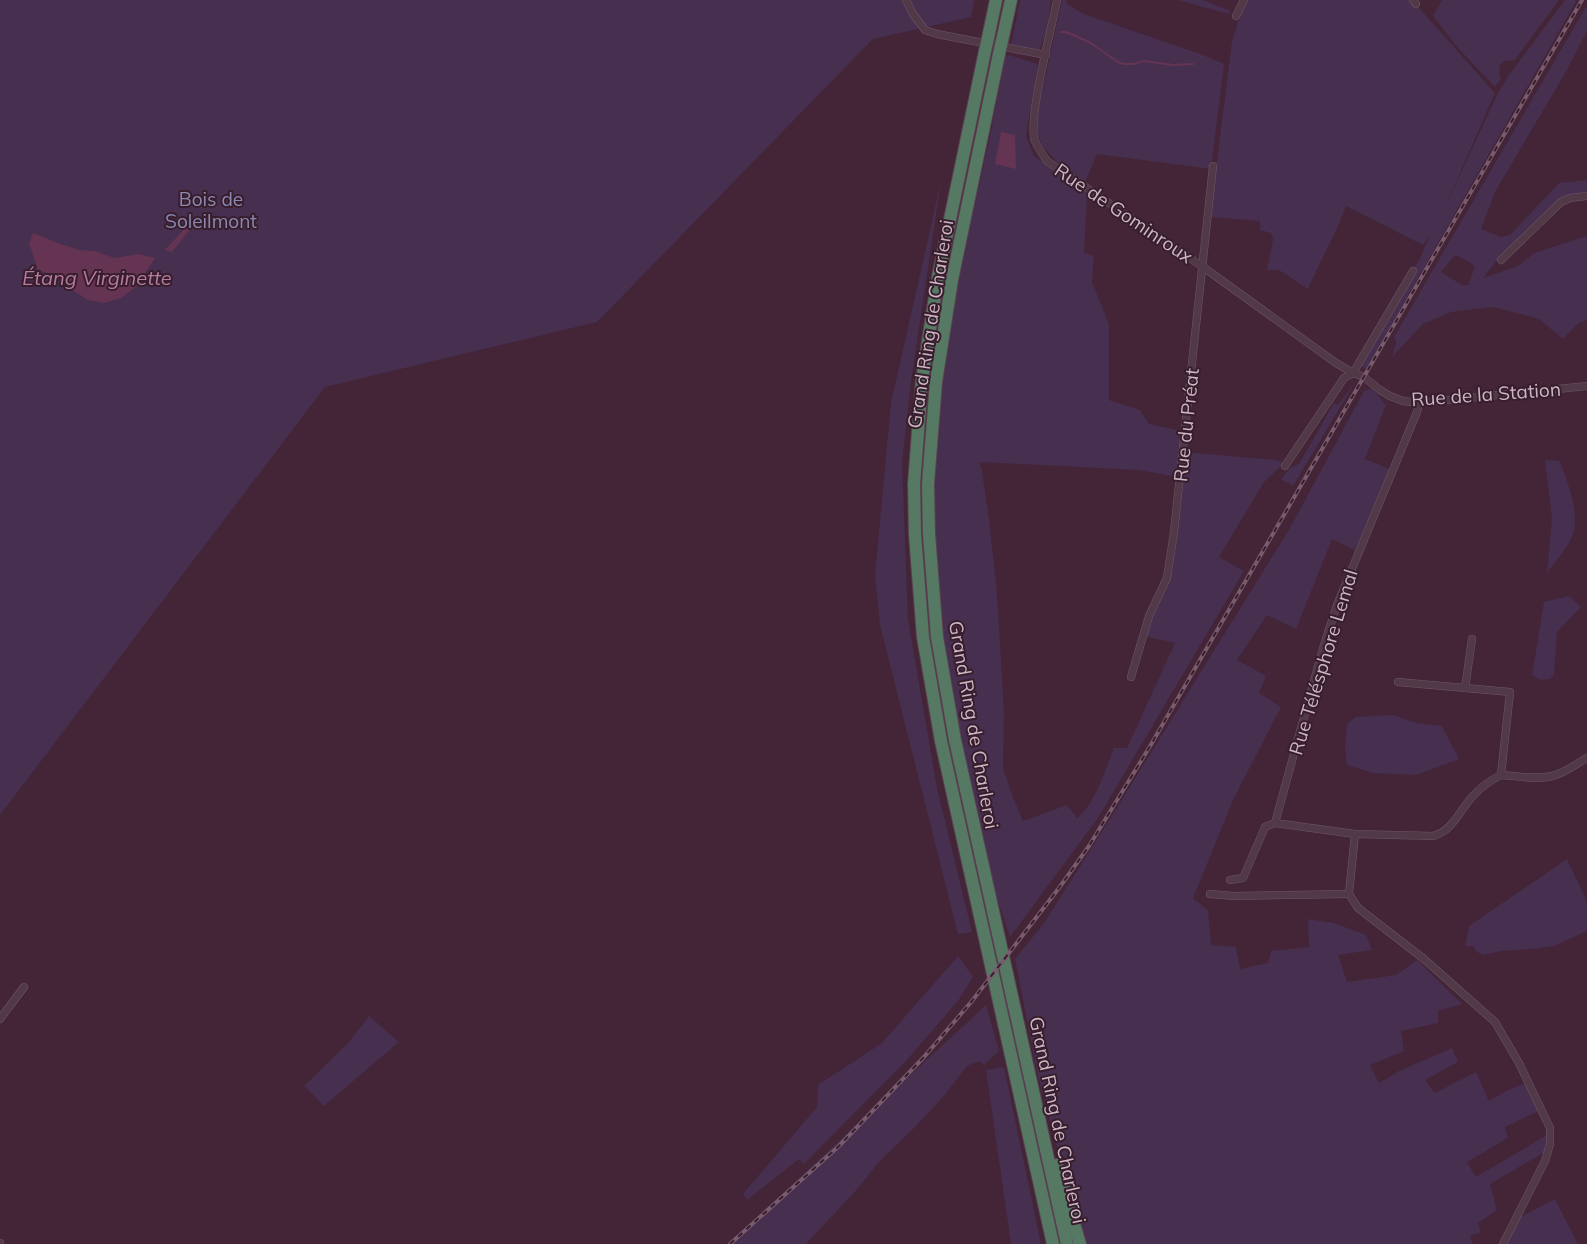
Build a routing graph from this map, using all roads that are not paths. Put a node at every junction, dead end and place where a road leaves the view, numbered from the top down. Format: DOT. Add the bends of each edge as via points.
graph roads {
  1 [pos="906,0"];
  2 [pos="996,0"];
  3 [pos="1011,0"];
  4 [pos="1057,0"];
  5 [pos="1244,0"];
  6 [pos="1236,16"];
  7 [pos="1046,55"];
  8 [pos="1213,166"];
  9 [pos="1587,196"];
  10 [pos="1501,260"];
  11 [pos="1203,267"];
  12 [pos="1413,271"];
  13 [pos="1336,362"];
  14 [pos="1353,373"];
  15 [pos="1587,386"];
  16 [pos="1419,402"];
  17 [pos="1285,466"];
  18 [pos="1472,639"];
  19 [pos="1131,677"];
  20 [pos="1398,682"];
  21 [pos="1465,688"];
  22 [pos="1587,758"];
  23 [pos="1501,775"];
  24 [pos="1275,823"];
  25 [pos="1356,834"];
  26 [pos="1230,880"];
  27 [pos="1210,894"];
  28 [pos="1349,894"];
  29 [pos="24,987"];
  30 [pos="0,1019"];
  31 [pos="1045,1146"];
  32 [pos="1052,1244"];
  33 [pos="1067,1244"];
  34 [pos="1080,1244"];
  35 [pos="1503,1244"];
  1 -- 7 [label="street" via="925,30"];
  2 -- 32 [label="highway, Grand Ring de Charleroi, bridge" via="938,277 922,380 914,484 916,553 923,637 939,732"];
  3 -- 31 [label="highway, Grand Ring de Charleroi, bridge" via="952,280 936,382 928,484 929,534 937,637 955,740"];
  4 -- 7 [label="street, Rue de Gominroux"];
  5 -- 6 [label="street"];
  7 -- 11 [label="street, Rue de Gominroux" via="1033,125 1035,141 1047,161"];
  8 -- 11 [label="street, Rue du Préat"];
  9 -- 10 [label="street" via="1561,202"];
  11 -- 13 [label="street, Rue de Gominroux"];
  11 -- 19 [label="street, Rue du Préat" via="1167,578 1149,616"];
  12 -- 14 [label="street"];
  13 -- 14 [label="street, Rue de la Station"];
  14 -- 16 [label="street, Rue de la Station" via="1396,399"];
  14 -- 17 [label="street" via="1344,378"];
  15 -- 16 [label="street, Rue de la Station"];
  16 -- 24 [label="street, Rue Télésphore Lemal" via="1337,605"];
  18 -- 21 [label="street"];
  20 -- 21 [label="street"];
  21 -- 23 [label="street" via="1510,692"];
  22 -- 23 [label="street" via="1553,776"];
  23 -- 25 [label="street" via="1472,796 1443,834"];
  24 -- 25 [label="street"];
  24 -- 26 [label="street, Rue Télésphore Lemal" via="1266,827 1243,878"];
  25 -- 28 [label="street"];
  27 -- 28 [label="street"];
  28 -- 35 [label="street" via="1358,908 1424,959 1495,1022 1550,1128 1545,1161"];
  29 -- 30 [label="street"];
  31 -- 33 [label="highway, Grand Ring de Charleroi"];
  31 -- 34 [label="highway" via="1057,1165"];
}
